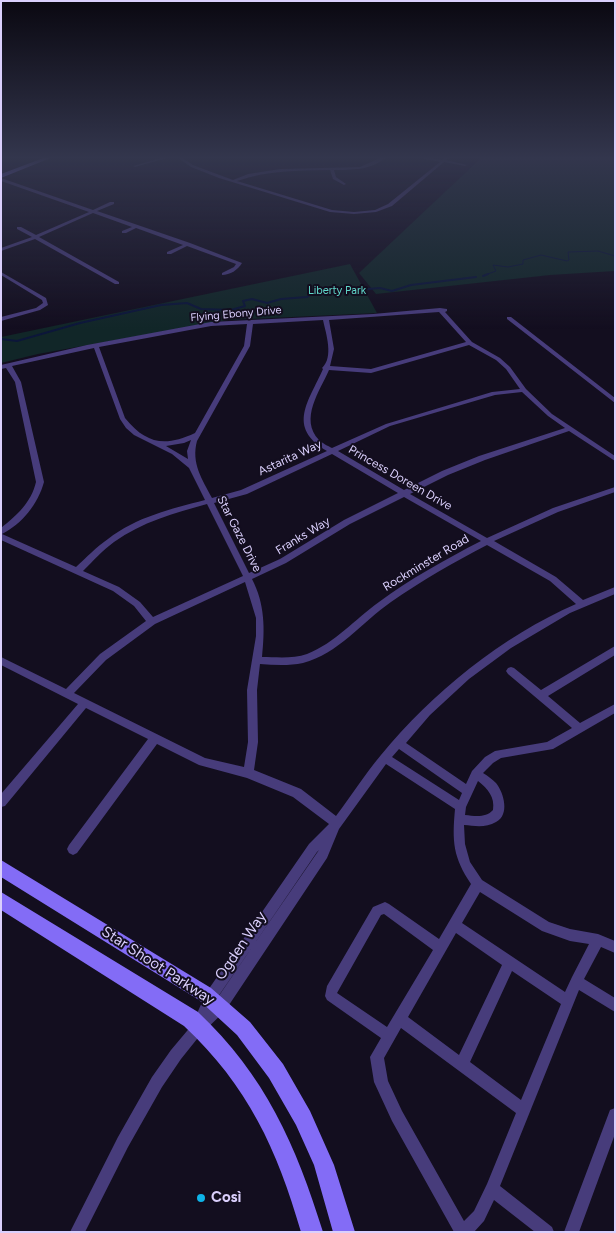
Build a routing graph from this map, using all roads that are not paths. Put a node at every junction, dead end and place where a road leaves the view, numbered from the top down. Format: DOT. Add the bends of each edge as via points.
graph roads {
  1 [pos="87,215"];
  2 [pos="105,215"];
  3 [pos="137,226"];
  4 [pos="19,228"];
  5 [pos="124,232"];
  6 [pos="36,237"];
  7 [pos="188,244"];
  8 [pos="1,250"];
  9 [pos="169,254"];
  10 [pos="1,273"];
  11 [pos="224,274"];
  12 [pos="13,281"];
  13 [pos="118,283"];
  14 [pos="1,284"];
  15 [pos="326,318"];
  16 [pos="509,318"];
  17 [pos="1,319"];
  18 [pos="250,321"];
  19 [pos="470,343"];
  20 [pos="96,346"];
  21 [pos="4,366"];
  22 [pos="325,368"];
  23 [pos="524,390"];
  24 [pos="615,401"];
  25 [pos="569,429"];
  26 [pos="197,435"];
  27 [pos="158,444"];
  28 [pos="331,451"];
  29 [pos="615,459"];
  30 [pos="192,466"];
  31 [pos="615,489"];
  32 [pos="404,493"];
  33 [pos="210,501"];
  34 [pos="1,532"];
  35 [pos="1,537"];
  36 [pos="486,541"];
  37 [pos="77,571"];
  38 [pos="247,577"];
  39 [pos="615,590"];
  40 [pos="582,604"];
  41 [pos="152,622"];
  42 [pos="615,650"];
  43 [pos="256,660"];
  44 [pos="1,661"];
  45 [pos="512,671"];
  46 [pos="67,694"];
  47 [pos="541,695"];
  48 [pos="85,703"];
  49 [pos="615,708"];
  50 [pos="579,728"];
  51 [pos="156,738"];
  52 [pos="398,743"];
  53 [pos="386,758"];
  54 [pos="248,774"];
  55 [pos="476,774"];
  56 [pos="468,791"];
  57 [pos="1,802"];
  58 [pos="462,807"];
  59 [pos="460,820"];
  60 [pos="337,824"];
  61 [pos="73,849"];
  62 [pos="1,868"];
  63 [pos="478,884"];
  64 [pos="1,900"];
  65 [pos="454,925"];
  66 [pos="598,940"];
  67 [pos="615,947"];
  68 [pos="441,948"];
  69 [pos="510,962"];
  70 [pos="576,981"];
  71 [pos="215,1001"];
  72 [pos="568,1001"];
  73 [pos="615,1006"];
  74 [pos="399,1018"];
  75 [pos="198,1025"];
  76 [pos="388,1035"];
  77 [pos="462,1064"];
  78 [pos="523,1110"];
  79 [pos="615,1115"];
  80 [pos="492,1189"];
  81 [pos="77,1232"];
  82 [pos="312,1232"];
  83 [pos="344,1232"];
  84 [pos="462,1232"];
  85 [pos="547,1232"];
  86 [pos="571,1232"];
  1 -- 6 [label="street"];
  2 -- 3 [label="street"];
  3 -- 5 [label="street"];
  3 -- 7 [label="street"];
  4 -- 6 [label="street"];
  6 -- 8 [label="street"];
  6 -- 13 [label="street"];
  7 -- 9 [label="street"];
  7 -- 11 [label="street" via="239,264"];
  10 -- 12 [label="street"];
  12 -- 14 [label="street"];
  12 -- 17 [label="street" via="44,299 46,304"];
  15 -- 18 [label="street, Flying Ebony Drive"];
  15 -- 19 [label="street, Flying Ebony Drive" via="442,310"];
  15 -- 22 [label="street, Princess Doreen Drive" via="331,352"];
  16 -- 24 [label="street"];
  18 -- 20 [label="street, Flying Ebony Drive" via="197,326"];
  18 -- 26 [label="street" via="247,346"];
  19 -- 22 [label="street" via="371,371"];
  19 -- 23 [label="street" via="498,359"];
  20 -- 21 [label="street, Flying Ebony Drive"];
  20 -- 27 [label="street" via="127,426"];
  21 -- 34 [label="street" via="18,382 40,482 32,504"];
  22 -- 28 [label="street, Princess Doreen Drive" via="306,420 310,434"];
  23 -- 25 [label="street"];
  23 -- 28 [label="street, Astarita Way" via="494,393 388,425"];
  25 -- 29 [label="street"];
  25 -- 32 [label="street, Franks Way" via="482,458"];
  26 -- 27 [label="street" via="176,443"];
  26 -- 30 [label="street" via="191,451"];
  27 -- 30 [label="street" via="175,451"];
  28 -- 32 [label="street, Princess Doreen Drive"];
  28 -- 33 [label="street, Astarita Way" via="244,492"];
  30 -- 33 [label="street, Star Gaze Drive"];
  31 -- 36 [label="street, Rockminster Road" via="548,512"];
  32 -- 36 [label="street, Princess Doreen Drive"];
  32 -- 38 [label="street, Franks Way" via="347,522 283,561"];
  33 -- 37 [label="street, Astarita Way" via="130,527"];
  33 -- 38 [label="street, Star Gaze Drive"];
  35 -- 37 [label="street"];
  36 -- 40 [label="street, Princess Doreen Drive" via="553,579"];
  36 -- 43 [label="street, Rockminster Road" via="388,600 360,624 309,657 281,662"];
  37 -- 41 [label="street" via="128,596"];
  38 -- 41 [label="street, Franks Way"];
  38 -- 43 [label="street, Star Gaze Drive" via="260,618"];
  39 -- 40 [label="street, Ogden Way"];
  40 -- 52 [label="street, Ogden Way" via="530,630 494,655 452,688"];
  41 -- 46 [label="street, Franks Way" via="103,657"];
  42 -- 47 [label="street"];
  43 -- 54 [label="street, Star Gaze Drive" via="252,690 253,742"];
  44 -- 46 [label="street"];
  45 -- 47 [label="street"];
  46 -- 48 [label="street"];
  47 -- 50 [label="street"];
  48 -- 51 [label="street"];
  48 -- 57 [label="street"];
  49 -- 50 [label="street"];
  50 -- 55 [label="street" via="549,746 499,754"];
  51 -- 54 [label="street" via="203,762"];
  51 -- 61 [label="street"];
  52 -- 53 [label="street, Ogden Way"];
  52 -- 56 [label="street"];
  53 -- 58 [label="street"];
  53 -- 60 [label="street, Ogden Way"];
  54 -- 60 [label="street" via="296,793"];
  55 -- 56 [label="street"];
  55 -- 59 [label="street" via="492,788 499,801 498,812 495,818 487,821"];
  56 -- 58 [label="street"];
  58 -- 59 [label="street"];
  59 -- 63 [label="street" via="461,854"];
  60 -- 71 [label="street, Ogden Way" via="323,854"];
  62 -- 71 [label="street, Star Shoot Parkway"];
  63 -- 65 [label="street"];
  63 -- 66 [label="street" via="546,927"];
  64 -- 75 [label="street, Star Shoot Parkway"];
  65 -- 68 [label="street"];
  65 -- 69 [label="street"];
  66 -- 67 [label="street"];
  66 -- 70 [label="street"];
  68 -- 74 [label="street"];
  68 -- 76 [label="street" via="385,908 377,911 331,990 331,996"];
  69 -- 72 [label="street"];
  69 -- 77 [label="street"];
  70 -- 72 [label="street"];
  70 -- 73 [label="street"];
  71 -- 75 [label="street, Ogden Way"];
  71 -- 83 [label="street, Star Shoot Parkway" via="262,1052 298,1110 324,1167"];
  72 -- 78 [label="street"];
  74 -- 76 [label="street"];
  74 -- 77 [label="street"];
  75 -- 81 [label="street, Ogden Way" via="159,1079"];
  75 -- 82 [label="street, Star Shoot Parkway" via="261,1104 294,1176"];
  76 -- 84 [label="street" via="377,1057 381,1082"];
  77 -- 78 [label="street"];
  78 -- 80 [label="street"];
  79 -- 86 [label="street"];
  80 -- 84 [label="street" via="479,1216"];
  80 -- 85 [label="street"];
}
